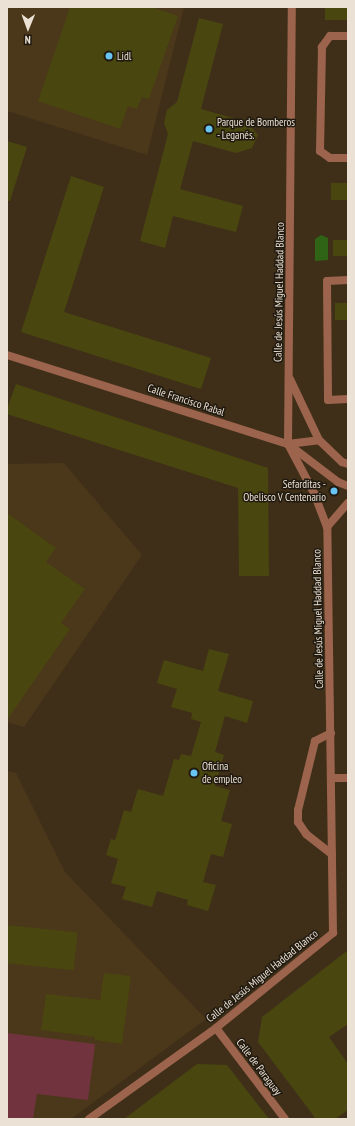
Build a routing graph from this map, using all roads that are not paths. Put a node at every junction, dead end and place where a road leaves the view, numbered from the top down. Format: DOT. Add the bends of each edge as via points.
graph roads {
  1 [pos="292,7"];
  2 [pos="348,36"];
  3 [pos="348,158"];
  4 [pos="348,280"];
  5 [pos="7,355"];
  6 [pos="289,377"];
  7 [pos="348,399"];
  8 [pos="319,440"];
  9 [pos="288,444"];
  10 [pos="348,464"];
  11 [pos="348,486"];
  12 [pos="348,503"];
  13 [pos="327,527"];
  14 [pos="331,733"];
  15 [pos="332,778"];
  16 [pos="348,778"];
  17 [pos="332,854"];
  18 [pos="216,1028"];
  19 [pos="89,1119"];
  20 [pos="285,1119"];
  1 -- 6 [label="street, Calle de Jesús Miguel Haddad Blanco"];
  2 -- 3 [label="street" via="330,36 322,47 320,151 330,158"];
  4 -- 7 [label="street" via="328,280 328,400"];
  5 -- 9 [label="street, Calle Francisco Rabal"];
  6 -- 8 [label="street"];
  6 -- 9 [label="street, Calle de Jesús Miguel Haddad Blanco"];
  8 -- 9 [label="street"];
  8 -- 10 [label="street" via="342,462"];
  9 -- 11 [label="street, Calle Francisco Rabal" via="338,482"];
  9 -- 13 [label="street, Calle de Jesús Miguel Haddad Blanco" via="314,493"];
  12 -- 13 [label="street"];
  13 -- 14 [label="street, Calle de Jesús Miguel Haddad Blanco"];
  14 -- 15 [label="street, Calle de Jesús Miguel Haddad Blanco"];
  14 -- 17 [label="street" via="315,741 298,810 298,822 306,834"];
  15 -- 16 [label="street"];
  15 -- 17 [label="street, Calle de Jesús Miguel Haddad Blanco"];
  17 -- 18 [label="street, Calle de Jesús Miguel Haddad Blanco" via="333,933"];
  18 -- 19 [label="street, Calle de Jesús Miguel Haddad Blanco"];
  18 -- 20 [label="street, Calle de Paraguay"];
}
